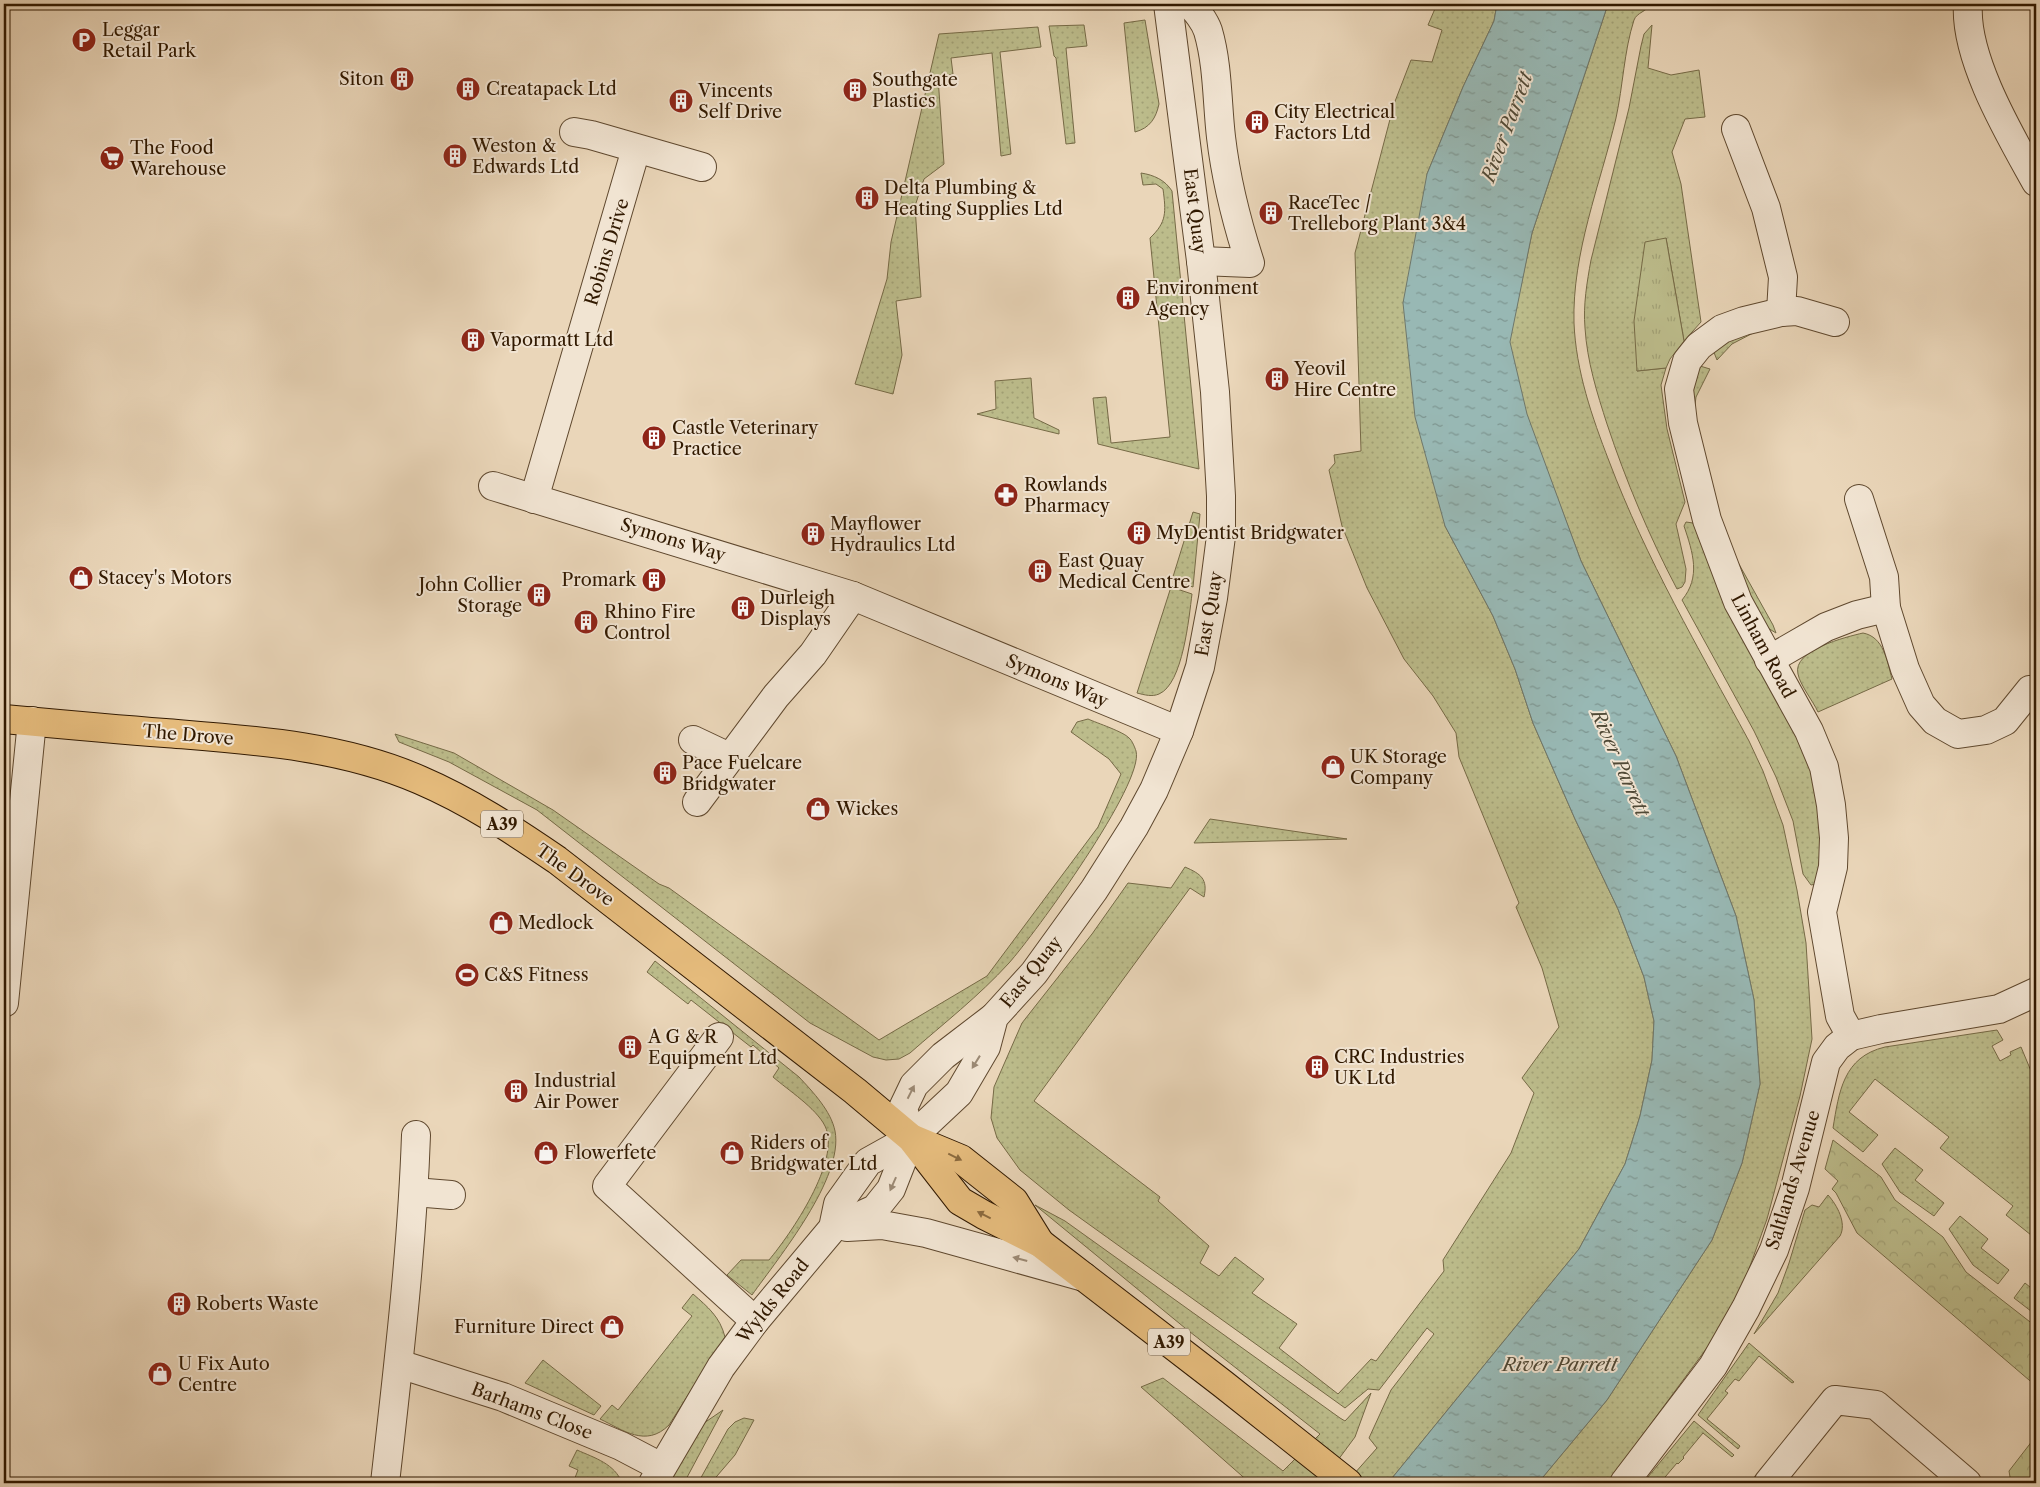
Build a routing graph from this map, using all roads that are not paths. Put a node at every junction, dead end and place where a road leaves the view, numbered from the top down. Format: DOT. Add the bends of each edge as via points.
graph roads {
  1 [pos="1168,4"];
  2 [pos="1188,4"];
  3 [pos="1968,4"];
  4 [pos="1736,130"];
  5 [pos="574,132"];
  6 [pos="636,150"];
  7 [pos="702,167"];
  8 [pos="2036,182"];
  9 [pos="1201,261"];
  10 [pos="1781,312"];
  11 [pos="1835,322"];
  12 [pos="493,486"];
  13 [pos="534,499"];
  14 [pos="1859,499"];
  15 [pos="853,596"];
  16 [pos="1886,608"];
  17 [pos="1769,660"];
  18 [pos="2030,690"];
  19 [pos="4,718"];
  20 [pos="32,721"];
  21 [pos="1179,731"];
  22 [pos="694,740"];
  23 [pos="729,757"];
  24 [pos="697,802"];
  25 [pos="2036,992"];
  26 [pos="4,1004"];
  27 [pos="994,1017"];
  28 [pos="719,1036"];
  29 [pos="1851,1036"];
  30 [pos="416,1135"];
  31 [pos="911,1138"];
  32 [pos="414,1192"];
  33 [pos="451,1195"];
  34 [pos="833,1228"];
  35 [pos="1084,1277"];
  36 [pos="755,1321"];
  37 [pos="399,1364"];
  38 [pos="657,1475"];
  39 [pos="385,1483"];
  40 [pos="1348,1483"];
  41 [pos="1624,1483"];
  42 [pos="1768,1483"];
  43 [pos="1967,1483"];
  1 -- 9 [label="street, East Quay"];
  2 -- 9 [label="street" via="1207,29 1221,140 1233,202 1250,263"];
  3 -- 8 [label="street" via="1970,34 1983,75"];
  4 -- 10 [label="street" via="1768,216 1783,277"];
  5 -- 6 [label="street"];
  6 -- 7 [label="street"];
  6 -- 13 [label="street, Robins Drive"];
  9 -- 21 [label="street, East Quay" via="1220,448 1220,536 1200,668"];
  10 -- 11 [label="street, Linham Road" via="1797,311"];
  10 -- 17 [label="street, Linham Road" via="1722,329 1699,346 1688,361 1679,389 1683,423 1707,520 1738,602"];
  12 -- 13 [label="street, Symons Way"];
  13 -- 15 [label="street, Symons Way"];
  14 -- 16 [label="street" via="1884,577"];
  15 -- 21 [label="street, Symons Way"];
  15 -- 23 [label="street" via="813,654"];
  16 -- 17 [label="street" via="1826,627"];
  16 -- 18 [label="street" via="1905,669 1921,706 1935,721 1958,734 1986,730 2005,721"];
  17 -- 29 [label="street, Linham Road" via="1809,731 1824,766 1834,838 1833,867 1822,912 1840,1016"];
  19 -- 20 [label="main road, The Drove / A39"];
  20 -- 26 [label="street"];
  20 -- 31 [label="main road, The Drove / A39" via="298,746 378,764 420,780 514,830 557,860 847,1084"];
  21 -- 27 [label="street, East Quay" via="1154,790 1094,890 1034,972"];
  22 -- 23 [label="street"];
  23 -- 24 [label="street"];
  25 -- 29 [label="street, Saltlands Avenue" via="1999,1009"];
  27 -- 31 [label="street, East Quay, one-way" via="986,1047 959,1093"];
  31 -- 27 [label="street, one-way" via="903,1108 914,1085 943,1056"];
  28 -- 36 [label="street" via="608,1186"];
  29 -- 41 [label="street, Saltlands Avenue" via="1837,1046 1826,1062 1795,1188 1774,1250 1746,1308 1712,1366"];
  30 -- 32 [label="street"];
  31 -- 34 [label="street, Wylds Road" via="868,1162 838,1204"];
  31 -- 35 [label="main road, A39" via="960,1201 1040,1243"];
  32 -- 33 [label="street"];
  32 -- 37 [label="street"];
  35 -- 34 [label="street, one-way" via="899,1228 882,1225"];
  34 -- 36 [label="street, Wylds Road"];
  35 -- 40 [label="main road, A39"];
  36 -- 38 [label="street, Wylds Road" via="721,1367"];
  37 -- 38 [label="street, Barhams Close" via="503,1397 621,1446"];
  37 -- 39 [label="street"];
  42 -- 43 [label="street" via="1835,1400 1876,1405"];
}
